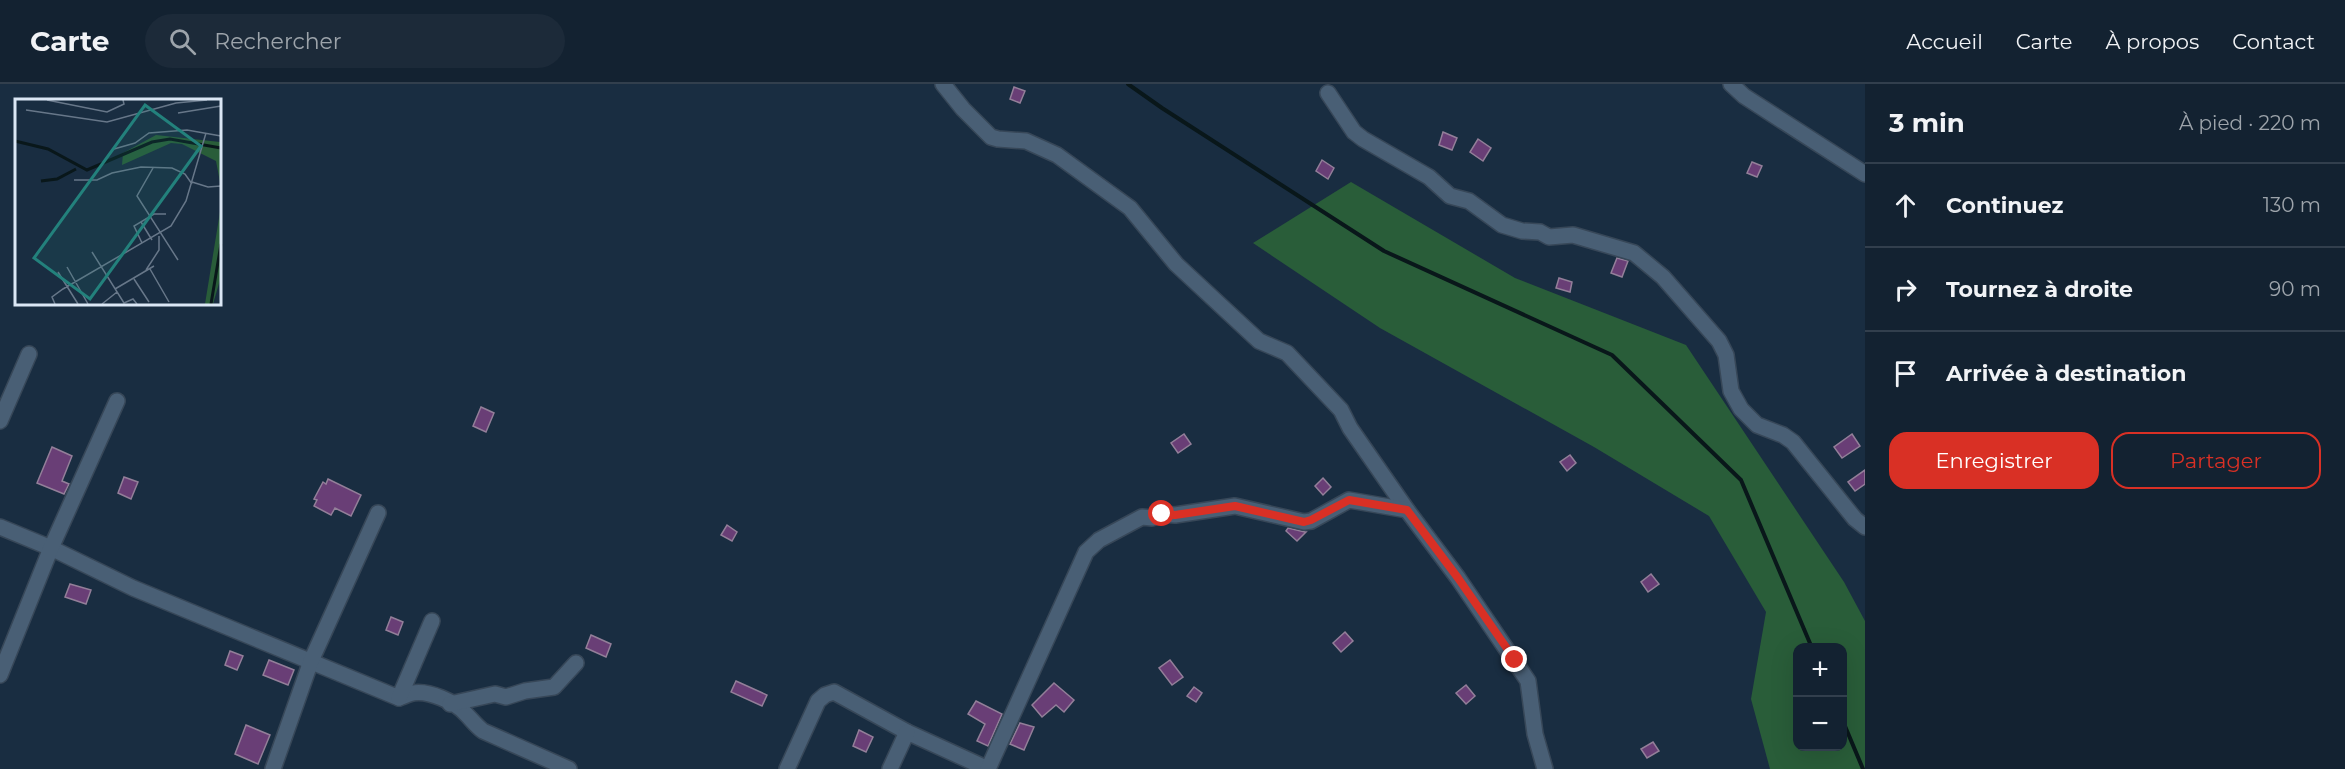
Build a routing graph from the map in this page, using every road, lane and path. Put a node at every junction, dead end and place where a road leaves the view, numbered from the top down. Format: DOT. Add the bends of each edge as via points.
graph roads {
  1 [pos="943,84"];
  2 [pos="1731,84"];
  3 [pos="1328,93"];
  4 [pos="1865,174"];
  5 [pos="29,354"];
  6 [pos="117,401"];
  7 [pos="0,421"];
  8 [pos="1407,510"];
  9 [pos="378,513"];
  10 [pos="0,527"];
  11 [pos="1865,527"];
  12 [pos="51,548"];
  13 [pos="432,621"];
  14 [pos="311,661"];
  15 [pos="576,663"];
  16 [pos="0,675"];
  17 [pos="399,698"];
  18 [pos="450,704"];
  19 [pos="907,732"];
  20 [pos="273,769"];
  21 [pos="569,769"];
  22 [pos="788,769"];
  23 [pos="890,769"];
  24 [pos="988,769"];
  25 [pos="1545,769"];
  1 -- 8 [label="street" via="991,136 1026,141 1057,155 1130,208 1176,264 1259,341 1287,353 1341,410"];
  2 -- 4 [label="street"];
  3 -- 11 [label="street" via="1362,139 1430,177 1450,196 1469,201 1502,225 1549,237 1573,236 1634,253 1664,277 1719,341 1726,355 1731,391 1741,409 1757,425 1793,442"];
  5 -- 7 [label="street"];
  6 -- 12 [label="street"];
  8 -- 24 [label="street" via="1349,500 1304,522 1235,506 1142,517 1099,540 1086,552"];
  8 -- 25 [label="street" via="1528,681 1535,734"];
  9 -- 14 [label="street"];
  10 -- 12 [label="street"];
  12 -- 14 [label="street" via="132,588"];
  12 -- 16 [label="street"];
  13 -- 17 [label="street"];
  14 -- 17 [label="street"];
  14 -- 20 [label="street"];
  15 -- 18 [label="street" via="554,687"];
  17 -- 18 [label="street" via="426,693"];
  18 -- 21 [label="street" via="483,731"];
  19 -- 22 [label="street" via="834,692 818,701"];
  19 -- 23 [label="street"];
  19 -- 24 [label="street"];
}
